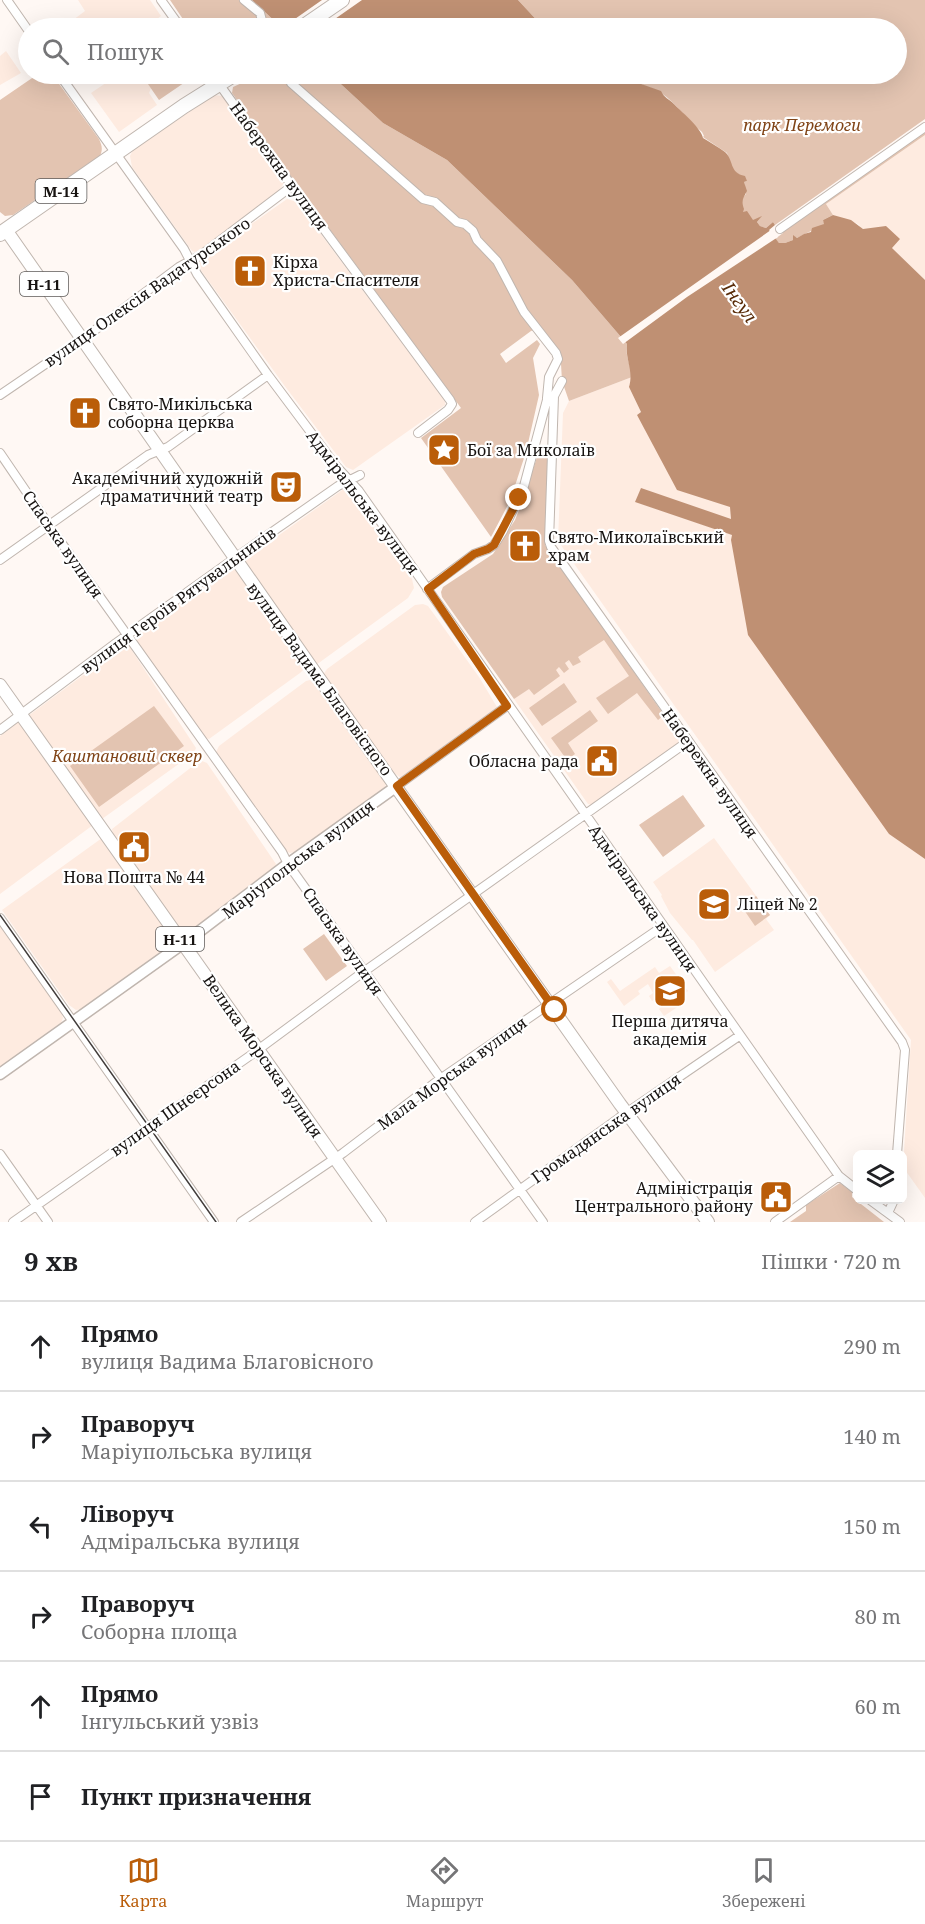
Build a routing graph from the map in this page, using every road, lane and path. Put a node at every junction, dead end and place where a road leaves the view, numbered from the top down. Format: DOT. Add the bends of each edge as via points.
graph roads {
  1 [pos="7,0"];
  2 [pos="161,0"];
  3 [pos="244,0"];
  4 [pos="342,0"];
  5 [pos="20,18"];
  6 [pos="174,18"];
  7 [pos="261,18"];
  8 [pos="316,18"];
  9 [pos="66,84"];
  10 [pos="209,84"];
  11 [pos="220,84"];
  12 [pos="292,84"];
  13 [pos="925,127"];
  14 [pos="116,153"];
  15 [pos="292,186"];
  16 [pos="2,228"];
  17 [pos="780,229"];
  18 [pos="192,261"];
  19 [pos="82,338"];
  20 [pos="268,375"];
  21 [pos="0,395"];
  22 [pos="547,398"];
  23 [pos="418,433"];
  24 [pos="160,451"];
  25 [pos="0,453"];
  26 [pos="360,475"];
  27 [pos="349,481"];
  28 [pos="48,524"];
  29 [pos="235,558"];
  30 [pos="0,560"];
  31 [pos="428,589"];
  32 [pos="127,635"];
  33 [pos="0,685"];
  34 [pos="507,706"];
  35 [pos="21,715"];
  36 [pos="0,730"];
  37 [pos="687,742"];
  38 [pos="397,786"];
  39 [pos="585,815"];
  40 [pos="288,864"];
  41 [pos="473,895"];
  42 [pos="0,918"];
  43 [pos="663,926"];
  44 [pos="183,944"];
  45 [pos="365,972"];
  46 [pos="550,1003"];
  47 [pos="74,1023"];
  48 [pos="739,1036"];
  49 [pos="258,1050"];
  50 [pos="0,1074"];
  51 [pos="440,1079"];
  52 [pos="627,1113"];
  53 [pos="146,1127"];
  54 [pos="897,1150"];
  55 [pos="0,1154"];
  56 [pos="335,1159"];
  57 [pos="839,1176"];
  58 [pos="853,1187"];
  59 [pos="519,1189"];
  60 [pos="876,1204"];
  61 [pos="892,1204"];
  62 [pos="36,1205"];
  63 [pos="888,1213"];
  64 [pos="13,1222"];
  65 [pos="48,1222"];
  66 [pos="214,1222"];
  67 [pos="241,1222"];
  68 [pos="380,1222"];
  69 [pos="475,1222"];
  70 [pos="543,1222"];
  71 [pos="708,1222"];
  72 [pos="775,1222"];
  73 [pos="900,1222"];
  1 -- 5 [label="street"];
  2 -- 6 [label="street"];
  3 -- 7 [label="street"];
  4 -- 8 [label="highway"];
  9 -- 14 [label="street, Адміральська вулиця"];
  10 -- 14 [label="highway, М-14"];
  11 -- 15 [label="street, Набережна вулиця"];
  12 -- 22 [label="street" via="423,199 435,202 473,231 497,261 524,312 556,353 558,360 549,377"];
  13 -- 17 [label="street"];
  14 -- 16 [label="highway, М-14"];
  14 -- 18 [label="street, Адміральська вулиця"];
  15 -- 18 [label="street, вулиця Олексія Вадатурського"];
  15 -- 23 [label="street, Набережна вулиця" via="452,404"];
  16 -- 19 [label="main road, вулиця Вадима Благовісного / Н-11"];
  18 -- 19 [label="street, вулиця Олексія Вадатурського"];
  18 -- 20 [label="street, Адміральська вулиця" via="197,274"];
  19 -- 21 [label="street, вулиця Олексія Вадатурського"];
  19 -- 24 [label="main road, вулиця Вадима Благовісного / Н-11"];
  20 -- 24 [label="street"];
  20 -- 27 [label="street, Адміральська вулиця"];
  22 -- 31 [label="street" via="531,465 503,531 494,545 474,554"];
  22 -- 37 [label="street, Набережна вулиця" via="562,381 554,396 551,547"];
  24 -- 28 [label="street" via="148,455"];
  24 -- 29 [label="main road, вулиця Вадима Благовісного / Н-11"];
  25 -- 28 [label="street, Спаська вулиця"];
  26 -- 27 [label="street, вулиця Героїв Рятувальників"];
  27 -- 29 [label="street, вулиця Героїв Рятувальників"];
  27 -- 31 [label="street, Адміральська вулиця"];
  28 -- 30 [label="street"];
  28 -- 32 [label="street, Спаська вулиця"];
  29 -- 32 [label="street, вулиця Героїв Рятувальників"];
  29 -- 38 [label="main road, вулиця Вадима Благовісного / Н-11"];
  31 -- 34 [label="street, Адміральська вулиця"];
  32 -- 35 [label="street, вулиця Героїв Рятувальників"];
  32 -- 40 [label="street, Спаська вулиця"];
  33 -- 35 [label="main road, Велика Морська вулиця / Н-11"];
  34 -- 38 [label="street, Маріупольська вулиця"];
  34 -- 39 [label="street, Адміральська вулиця"];
  35 -- 36 [label="street, вулиця Героїв Рятувальників"];
  35 -- 44 [label="main road, Велика Морська вулиця / Н-11"];
  37 -- 39 [label="street, вулиця Шнеєрсона"];
  37 -- 54 [label="street, Набережна вулиця" via="902,1042 905,1050"];
  38 -- 40 [label="street, Маріупольська вулиця"];
  38 -- 41 [label="main road, вулиця Вадима Благовісного / Н-11"];
  39 -- 41 [label="street, вулиця Шнеєрсона"];
  39 -- 43 [label="street, Адміральська вулиця"];
  40 -- 44 [label="street, Маріупольська вулиця"];
  40 -- 45 [label="street, Спаська вулиця"];
  41 -- 45 [label="street, вулиця Шнеєрсона"];
  41 -- 46 [label="main road, вулиця Вадима Благовісного / Н-11"];
  42 -- 47 [label="street"];
  43 -- 46 [label="street, Мала Морська вулиця"];
  43 -- 48 [label="street, Адміральська вулиця"];
  44 -- 47 [label="street, Маріупольська вулиця"];
  44 -- 49 [label="main road, Велика Морська вулиця / Н-11"];
  45 -- 49 [label="street, вулиця Шнеєрсона"];
  45 -- 51 [label="street, Спаська вулиця"];
  46 -- 51 [label="street, Мала Морська вулиця"];
  46 -- 52 [label="main road, вулиця Вадима Благовісного / Н-11"];
  47 -- 50 [label="street, Маріупольська вулиця"];
  47 -- 53 [label="street"];
  48 -- 52 [label="street, Громадянська вулиця"];
  48 -- 57 [label="street, Адміральська вулиця"];
  49 -- 53 [label="street, вулиця Шнеєрсона"];
  49 -- 56 [label="main road, Велика Морська вулиця / Н-11"];
  51 -- 56 [label="street, Мала Морська вулиця"];
  51 -- 59 [label="street, Спаська вулиця"];
  52 -- 59 [label="street, Громадянська вулиця"];
  52 -- 71 [label="main road, вулиця Вадима Благовісного / Н-11"];
  53 -- 62 [label="street, вулиця Шнеєрсона"];
  53 -- 66 [label="street"];
  55 -- 62 [label="street"];
  56 -- 67 [label="street, Мала Морська вулиця"];
  56 -- 68 [label="main road, Велика Морська вулиця / Н-11"];
  57 -- 58 [label="street, Адміральська вулиця"];
  57 -- 72 [label="street"];
  59 -- 69 [label="street, Громадянська вулиця"];
  59 -- 70 [label="street, Спаська вулиця"];
  60 -- 63 [label="street"];
  61 -- 63 [label="street"];
  62 -- 64 [label="street, вулиця Шнеєрсона"];
  62 -- 65 [label="street"];
  63 -- 73 [label="street"];
}
